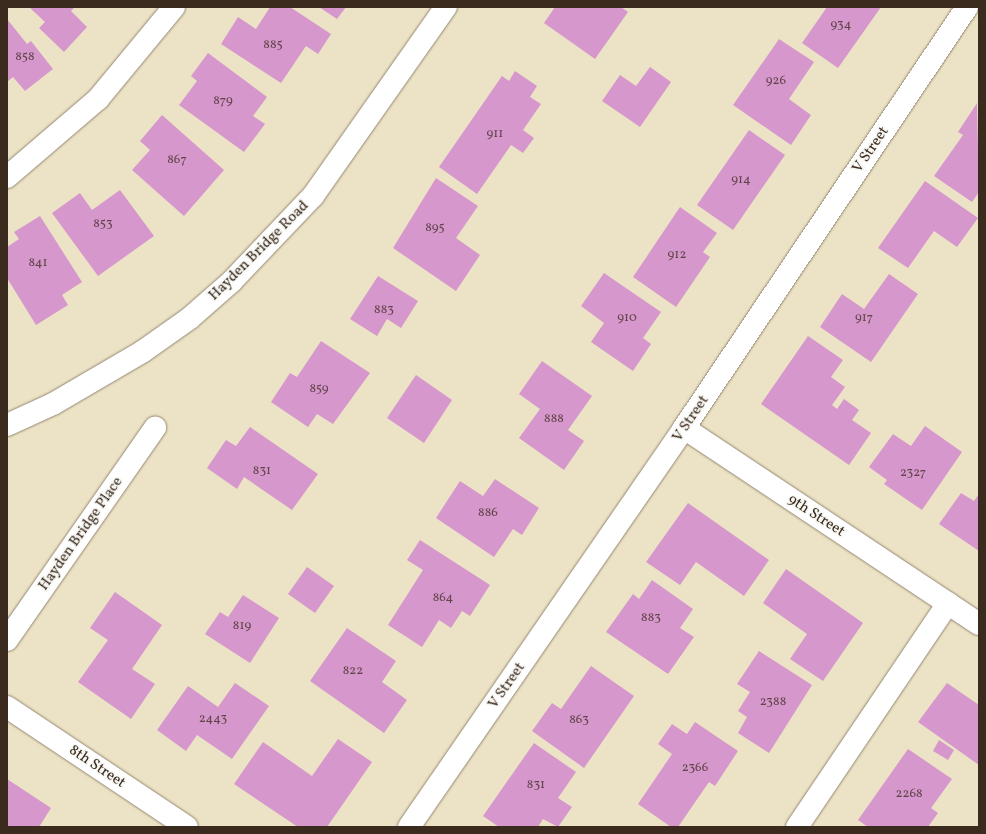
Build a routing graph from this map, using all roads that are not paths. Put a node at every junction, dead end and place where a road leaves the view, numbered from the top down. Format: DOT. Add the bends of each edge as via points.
graph roads {
  1 [pos="174,7"];
  2 [pos="446,7"];
  3 [pos="967,7"];
  4 [pos="7,177"];
  5 [pos="7,424"];
  6 [pos="155,428"];
  7 [pos="684,428"];
  8 [pos="948,603"];
  9 [pos="979,624"];
  10 [pos="7,640"];
  11 [pos="7,708"];
  12 [pos="187,827"];
  13 [pos="409,827"];
  14 [pos="797,827"];
  1 -- 4 [label="street" via="98,100"];
  2 -- 5 [label="street, Hayden Bridge Road" via="313,196 232,282 190,318 142,352 53,404"];
  3 -- 7 [label="street, V Street"];
  6 -- 10 [label="street, Hayden Bridge Place"];
  7 -- 8 [label="street, 9th Street"];
  7 -- 13 [label="street, V Street"];
  8 -- 9 [label="street, 9th Street"];
  8 -- 14 [label="street"];
  11 -- 12 [label="street, 8th Street"];
}
